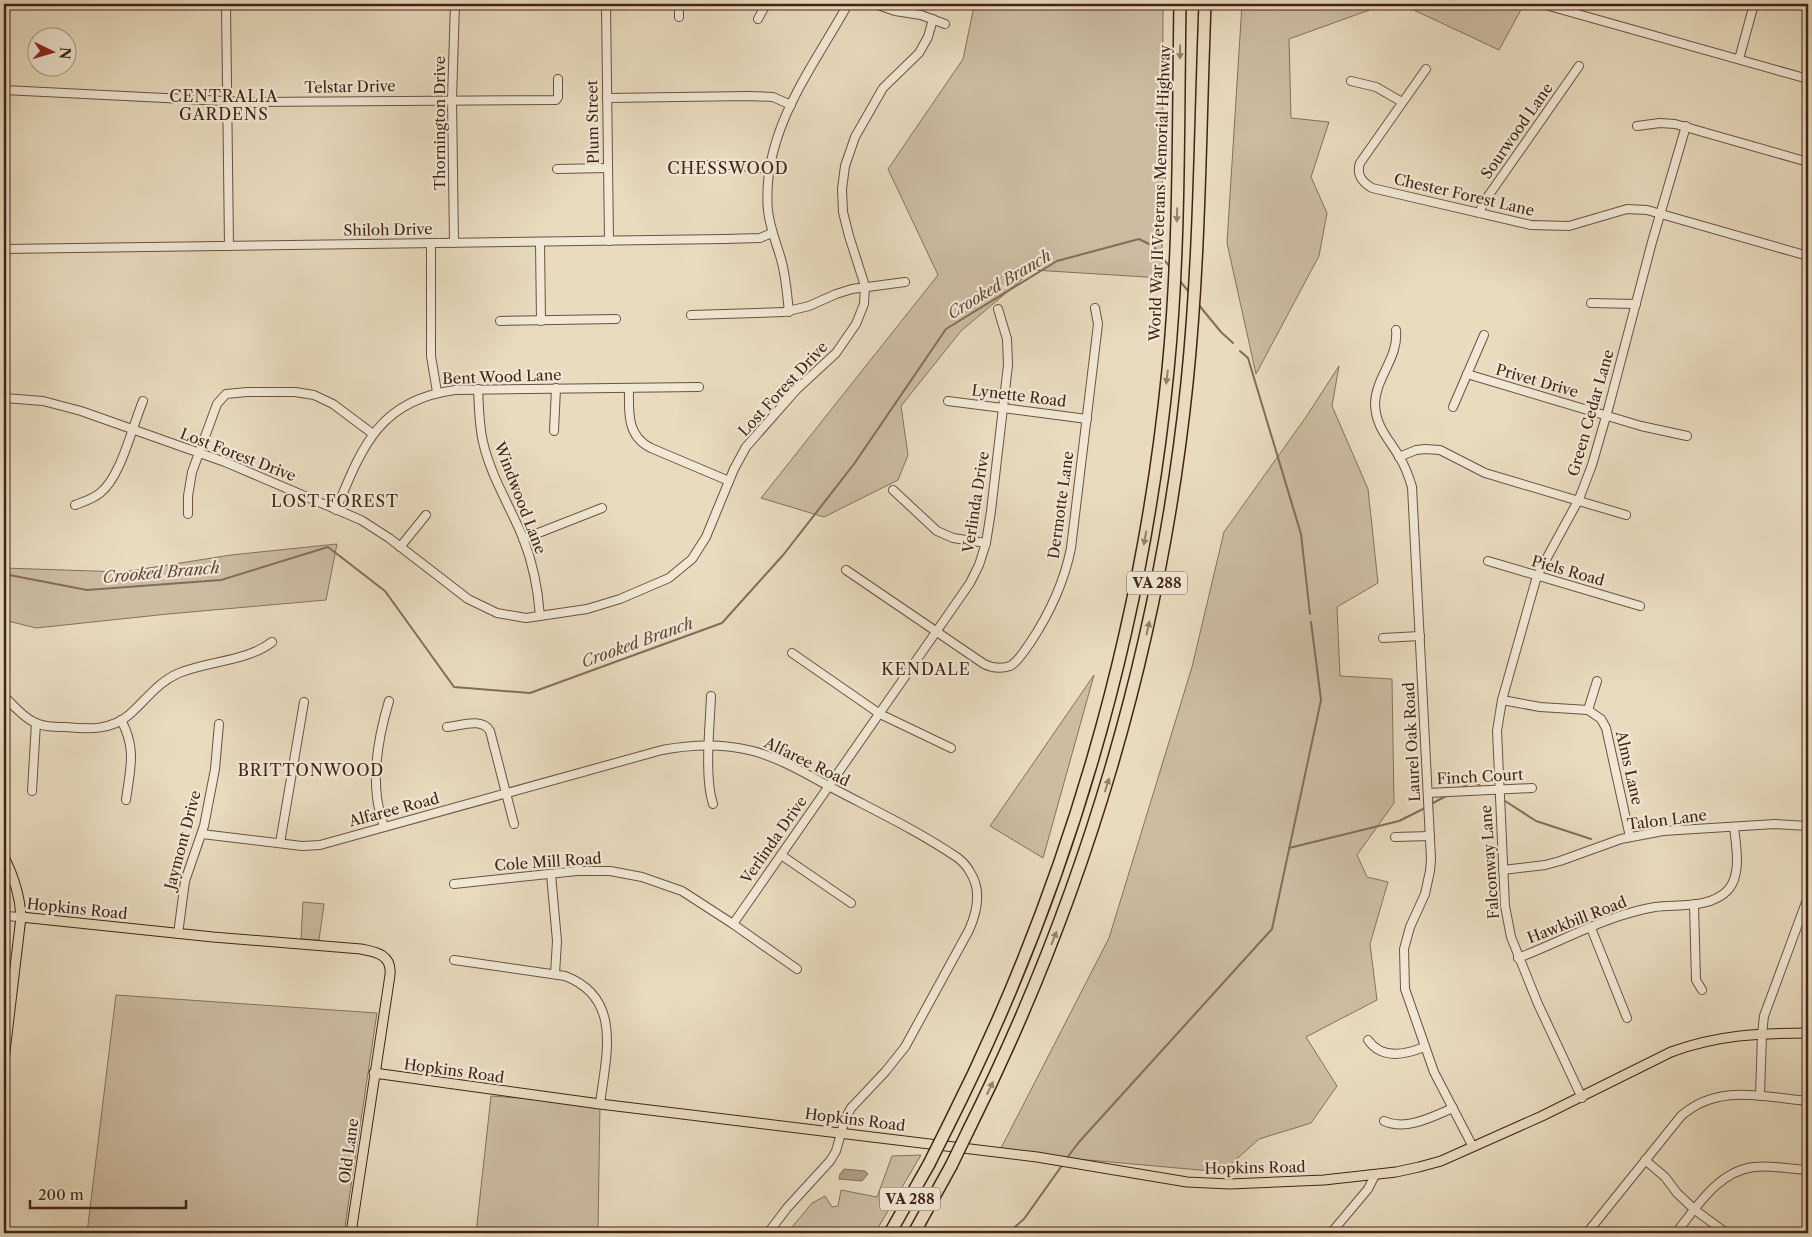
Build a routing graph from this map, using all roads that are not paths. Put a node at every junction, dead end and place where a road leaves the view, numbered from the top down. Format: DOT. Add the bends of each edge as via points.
graph roads {
  1 [pos="226,4"];
  2 [pos="455,4"];
  3 [pos="606,4"];
  4 [pos="679,4"];
  5 [pos="766,4"];
  6 [pos="848,4"];
  7 [pos="875,4"];
  8 [pos="1180,4"];
  9 [pos="1205,4"];
  10 [pos="1542,4"];
  11 [pos="1754,4"];
  12 [pos="679,17"];
  13 [pos="758,19"];
  14 [pos="934,19"];
  15 [pos="945,24"];
  16 [pos="1739,59"];
  17 [pos="1579,66"];
  18 [pos="1426,69"];
  19 [pos="558,79"];
  20 [pos="1808,79"];
  21 [pos="1351,81"];
  22 [pos="4,90"];
  23 [pos="607,98"];
  24 [pos="452,99"];
  25 [pos="227,101"];
  26 [pos="1402,102"];
  27 [pos="791,105"];
  28 [pos="1637,126"];
  29 [pos="1686,126"];
  30 [pos="1808,162"];
  31 [pos="685,166"];
  32 [pos="608,168"];
  33 [pos="557,169"];
  34 [pos="770,169"];
  35 [pos="1480,213"];
  36 [pos="1660,214"];
  37 [pos="772,233"];
  38 [pos="609,241"];
  39 [pos="540,242"];
  40 [pos="431,243"];
  41 [pos="454,243"];
  42 [pos="229,246"];
  43 [pos="4,250"];
  44 [pos="1808,256"];
  45 [pos="906,282"];
  46 [pos="865,286"];
  47 [pos="1591,303"];
  48 [pos="1636,304"];
  49 [pos="1095,308"];
  50 [pos="998,309"];
  51 [pos="789,312"];
  52 [pos="691,315"];
  53 [pos="616,320"];
  54 [pos="500,321"];
  55 [pos="541,321"];
  56 [pos="1396,330"];
  57 [pos="1484,335"];
  58 [pos="1467,374"];
  59 [pos="699,387"];
  60 [pos="556,388"];
  61 [pos="629,388"];
  62 [pos="478,389"];
  63 [pos="438,392"];
  64 [pos="4,398"];
  65 [pos="143,401"];
  66 [pos="948,402"];
  67 [pos="1453,407"];
  68 [pos="1004,408"];
  69 [pos="1606,416"];
  70 [pos="1087,419"];
  71 [pos="132,429"];
  72 [pos="554,431"];
  73 [pos="373,434"];
  74 [pos="1687,436"];
  75 [pos="198,453"];
  76 [pos="1399,456"];
  77 [pos="729,481"];
  78 [pos="894,490"];
  79 [pos="1578,501"];
  80 [pos="75,506"];
  81 [pos="602,508"];
  82 [pos="336,510"];
  83 [pos="188,514"];
  84 [pos="426,515"];
  85 [pos="1626,515"];
  86 [pos="523,539"];
  87 [pos="986,543"];
  88 [pos="400,547"];
  89 [pos="1488,561"];
  90 [pos="846,570"];
  91 [pos="1537,576"];
  92 [pos="1640,606"];
  93 [pos="540,616"];
  94 [pos="936,632"];
  95 [pos="1420,636"];
  96 [pos="1383,638"];
  97 [pos="272,642"];
  98 [pos="792,653"];
  99 [pos="1597,681"];
  100 [pos="4,696"];
  101 [pos="711,696"];
  102 [pos="1502,700"];
  103 [pos="389,701"];
  104 [pos="304,702"];
  105 [pos="1588,710"];
  106 [pos="880,714"];
  107 [pos="121,720"];
  108 [pos="36,723"];
  109 [pos="219,724"];
  110 [pos="447,728"];
  111 [pos="709,745"];
  112 [pos="951,748"];
  113 [pos="828,786"];
  114 [pos="1532,788"];
  115 [pos="1499,789"];
  116 [pos="32,791"];
  117 [pos="1428,793"];
  118 [pos="505,794"];
  119 [pos="126,800"];
  120 [pos="713,804"];
  121 [pos="514,824"];
  122 [pos="1808,826"];
  123 [pos="384,827"];
  124 [pos="1734,827"];
  125 [pos="202,834"];
  126 [pos="1430,836"];
  127 [pos="1395,837"];
  128 [pos="1630,837"];
  129 [pos="280,843"];
  130 [pos="780,855"];
  131 [pos="4,858"];
  132 [pos="1504,870"];
  133 [pos="551,874"];
  134 [pos="454,884"];
  135 [pos="1808,897"];
  136 [pos="851,903"];
  137 [pos="1694,904"];
  138 [pos="4,916"];
  139 [pos="21,917"];
  140 [pos="733,924"];
  141 [pos="1591,928"];
  142 [pos="178,934"];
  143 [pos="1518,958"];
  144 [pos="454,960"];
  145 [pos="797,968"];
  146 [pos="555,974"];
  147 [pos="1702,990"];
  148 [pos="1627,1018"];
  149 [pos="1762,1034"];
  150 [pos="1808,1034"];
  151 [pos="1368,1040"];
  152 [pos="1424,1047"];
  153 [pos="4,1060"];
  154 [pos="374,1074"];
  155 [pos="1760,1096"];
  156 [pos="1582,1098"];
  157 [pos="1808,1101"];
  158 [pos="600,1104"];
  159 [pos="1453,1108"];
  160 [pos="1384,1121"];
  161 [pos="842,1132"];
  162 [pos="1473,1147"];
  163 [pos="1645,1160"];
  164 [pos="1808,1170"];
  165 [pos="1375,1175"];
  166 [pos="1695,1210"];
  167 [pos="1725,1232"];
  168 [pos="351,1233"];
  169 [pos="768,1233"];
  170 [pos="890,1233"];
  171 [pos="914,1233"];
  172 [pos="1331,1233"];
  173 [pos="1587,1233"];
  174 [pos="1676,1233"];
  1 -- 25 [label="street"];
  2 -- 24 [label="street, Thornington Drive"];
  3 -- 23 [label="street, Plum Street"];
  4 -- 12 [label="street"];
  5 -- 13 [label="street"];
  6 -- 27 [label="street"];
  7 -- 14 [label="street"];
  8 -- 170 [label="highway, World War II Veterans Memorial Highway / VA 288, one-way, bridge" via="1178,199 1170,350 1152,498 1115,678 1061,859 1011,992 929,1164"];
  171 -- 9 [label="highway, VA 288, one-way, bridge" via="968,1132 1050,950 1103,796 1151,612 1169,520 1187,382 1194,296"];
  10 -- 16 [label="street"];
  11 -- 16 [label="street"];
  14 -- 15 [label="street"];
  14 -- 46 [label="street, Lost Forest Drive" via="919,53 883,88 855,137 845,166 844,212"];
  16 -- 20 [label="street"];
  17 -- 35 [label="street, Sourwood Lane" via="1484,202"];
  18 -- 26 [label="street, Chester Forest Lane"];
  19 -- 24 [label="street, Telstar Drive" via="556,100"];
  21 -- 26 [label="street" via="1387,92"];
  22 -- 25 [label="street, Telstar Drive"];
  23 -- 27 [label="street" via="749,96 773,97"];
  23 -- 32 [label="street, Plum Street"];
  24 -- 25 [label="street, Telstar Drive"];
  24 -- 41 [label="street, Thornington Drive"];
  25 -- 42 [label="street"];
  26 -- 35 [label="street, Chester Forest Lane" via="1360,163 1358,172 1361,179 1378,190"];
  27 -- 34 [label="street" via="778,132"];
  28 -- 29 [label="street" via="1666,123"];
  29 -- 30 [label="street"];
  29 -- 36 [label="street, Green Cedar Lane"];
  31 -- 34 [label="street" via="735,165"];
  32 -- 33 [label="street"];
  32 -- 38 [label="street, Plum Street"];
  34 -- 37 [label="street" via="768,208"];
  35 -- 36 [label="street, Chester Forest Lane" via="1531,226 1565,227 1626,209"];
  36 -- 44 [label="street, Chester Forest Lane"];
  36 -- 48 [label="street, Green Cedar Lane"];
  37 -- 38 [label="street, Shiloh Drive" via="757,238"];
  37 -- 51 [label="street" via="781,260"];
  38 -- 39 [label="street, Shiloh Drive"];
  39 -- 41 [label="street, Shiloh Drive"];
  39 -- 55 [label="street"];
  40 -- 41 [label="street, Shiloh Drive"];
  40 -- 42 [label="street, Shiloh Drive"];
  40 -- 63 [label="street" via="431,356"];
  42 -- 43 [label="street, Shiloh Drive"];
  45 -- 46 [label="street"];
  46 -- 51 [label="street"];
  46 -- 77 [label="street, Lost Forest Drive" via="862,312 849,336 754,436"];
  47 -- 48 [label="street"];
  48 -- 69 [label="street, Green Cedar Lane"];
  49 -- 70 [label="street, Dermotte Lane" via="1098,324"];
  50 -- 68 [label="street, Verlinda Drive" via="1008,352"];
  51 -- 52 [label="street"];
  53 -- 55 [label="street"];
  54 -- 55 [label="street"];
  56 -- 76 [label="street, Laurel Oak Road" via="1396,345 1375,404 1380,428"];
  57 -- 58 [label="street"];
  58 -- 67 [label="street"];
  58 -- 69 [label="street, Privet Drive"];
  59 -- 61 [label="street, Bent Wood Lane"];
  60 -- 61 [label="street, Bent Wood Lane"];
  60 -- 62 [label="street, Bent Wood Lane"];
  60 -- 72 [label="street"];
  61 -- 77 [label="street" via="631,426 641,442"];
  62 -- 63 [label="street, Bent Wood Lane"];
  62 -- 86 [label="street, Windwood Lane" via="481,429 489,462"];
  63 -- 73 [label="street, Bent Wood Lane" via="404,407"];
  64 -- 71 [label="street, Lost Forest Drive" via="62,405"];
  65 -- 71 [label="street"];
  66 -- 68 [label="street, Lynette Road"];
  68 -- 70 [label="street, Lynette Road"];
  68 -- 87 [label="street, Verlinda Drive"];
  69 -- 74 [label="street, Privet Drive"];
  69 -- 79 [label="street, Green Cedar Lane"];
  70 -- 94 [label="street, Dermotte Lane" via="1068,564 1048,614 1020,658 1003,668 987,666"];
  71 -- 75 [label="street, Lost Forest Drive"];
  71 -- 80 [label="street" via="110,483 99,494"];
  73 -- 75 [label="street" via="333,404 314,395 295,392 230,393 219,400"];
  73 -- 82 [label="street, Bent Wood Lane" via="357,460"];
  75 -- 82 [label="street, Lost Forest Drive"];
  75 -- 83 [label="street" via="189,484"];
  76 -- 79 [label="street" via="1416,450 1440,450 1485,473"];
  76 -- 95 [label="street, Laurel Oak Road" via="1412,487"];
  77 -- 93 [label="street, Lost Forest Drive" via="702,544 692,559 676,573 620,599 587,609"];
  78 -- 87 [label="street" via="937,530 954,538"];
  79 -- 85 [label="street"];
  79 -- 91 [label="street, Green Cedar Lane"];
  81 -- 86 [label="street"];
  82 -- 88 [label="street, Lost Forest Drive" via="368,524"];
  84 -- 88 [label="street"];
  86 -- 93 [label="street, Windwood Lane" via="533,570"];
  87 -- 94 [label="street, Verlinda Drive" via="975,575"];
  88 -- 93 [label="street, Lost Forest Drive" via="486,609 516,618"];
  89 -- 91 [label="street, Piels Road"];
  90 -- 94 [label="street, Dermotte Lane"];
  91 -- 92 [label="street, Piels Road"];
  91 -- 102 [label="street, Green Cedar Lane"];
  94 -- 106 [label="street, Verlinda Drive"];
  95 -- 96 [label="street"];
  95 -- 117 [label="street, Laurel Oak Road"];
  97 -- 107 [label="street" via="256,652 171,677"];
  98 -- 106 [label="street"];
  99 -- 105 [label="street"];
  100 -- 108 [label="street" via="25,717"];
  101 -- 111 [label="street"];
  102 -- 105 [label="street" via="1540,707"];
  102 -- 115 [label="street, Falconway Lane" via="1497,731"];
  103 -- 123 [label="street" via="376,771 378,803"];
  104 -- 129 [label="street"];
  105 -- 128 [label="street, Alms Lane" via="1606,728"];
  106 -- 112 [label="street"];
  106 -- 113 [label="street, Verlinda Drive"];
  107 -- 108 [label="street" via="106,727 88,729"];
  107 -- 119 [label="street" via="132,748"];
  108 -- 116 [label="street"];
  109 -- 125 [label="street, Jaymont Drive" via="215,769"];
  110 -- 118 [label="street" via="480,723 487,726"];
  111 -- 113 [label="street, Alfaree Road" via="767,756"];
  111 -- 118 [label="street, Alfaree Road" via="662,750"];
  111 -- 120 [label="street"];
  113 -- 130 [label="street, Verlinda Drive"];
  113 -- 161 [label="street, Alfaree Road" via="959,859 971,873 977,892 976,912 969,930 926,1011 894,1061 851,1108"];
  114 -- 115 [label="street, Finch Court"];
  115 -- 117 [label="street, Finch Court"];
  115 -- 132 [label="street, Falconway Lane"];
  117 -- 126 [label="street, Laurel Oak Road"];
  118 -- 121 [label="street"];
  118 -- 123 [label="street, Alfaree Road"];
  122 -- 124 [label="street, Talon Lane"];
  123 -- 129 [label="street, Alfaree Road" via="320,844"];
  124 -- 128 [label="street, Talon Lane"];
  124 -- 137 [label="street, Hawkbill Road" via="1737,863 1730,886 1717,898"];
  125 -- 129 [label="street, Alfaree Road"];
  125 -- 142 [label="street, Jaymont Drive" via="185,880"];
  126 -- 127 [label="street"];
  126 -- 152 [label="street, Laurel Oak Road" via="1428,883 1407,937 1403,963 1404,989"];
  128 -- 132 [label="street, Talon Lane" via="1560,861"];
  130 -- 136 [label="street"];
  130 -- 140 [label="street, Verlinda Drive"];
  131 -- 139 [label="main road" via="16,884"];
  132 -- 143 [label="street, Falconway Lane" via="1507,921"];
  133 -- 134 [label="street, Cole Mill Road"];
  133 -- 140 [label="street, Cole Mill Road" via="594,870 642,877 682,891"];
  133 -- 146 [label="street" via="557,941"];
  135 -- 149 [label="street" via="1767,1005"];
  137 -- 141 [label="street, Hawkbill Road" via="1653,908"];
  137 -- 147 [label="street" via="1696,980"];
  138 -- 139 [label="street, Hopkins Road"];
  139 -- 142 [label="main road, Hopkins Road"];
  139 -- 153 [label="main road"];
  140 -- 145 [label="street, Cole Mill Road"];
  141 -- 143 [label="street, Hawkbill Road"];
  141 -- 148 [label="street"];
  142 -- 154 [label="main road, Hopkins Road" via="361,949 381,954 388,961 390,970"];
  143 -- 156 [label="street, Falconway Lane"];
  144 -- 146 [label="street"];
  146 -- 158 [label="street" via="582,984 594,995 606,1020"];
  149 -- 150 [label="main road, Hopkins Road"];
  149 -- 155 [label="street"];
  149 -- 156 [label="main road, Hopkins Road" via="1720,1038 1687,1046"];
  151 -- 152 [label="street" via="1378,1051 1389,1054 1407,1053"];
  152 -- 159 [label="street, Laurel Oak Road"];
  154 -- 158 [label="main road, Hopkins Road"];
  154 -- 168 [label="main road, Old Lane"];
  155 -- 157 [label="street"];
  155 -- 163 [label="street" via="1727,1094 1696,1104 1681,1116"];
  156 -- 162 [label="main road, Hopkins Road"];
  158 -- 161 [label="main road, Hopkins Road"];
  159 -- 160 [label="street" via="1404,1125"];
  159 -- 162 [label="street, Laurel Oak Road"];
  161 -- 165 [label="main road, Hopkins Road" via="1209,1184"];
  161 -- 169 [label="street, Alfaree Road" via="830,1161"];
  162 -- 165 [label="main road, Hopkins Road" via="1419,1168"];
  163 -- 166 [label="street"];
  163 -- 173 [label="street"];
  164 -- 166 [label="street" via="1754,1167 1733,1172 1715,1186"];
  165 -- 172 [label="street" via="1372,1184"];
  166 -- 167 [label="street"];
  166 -- 174 [label="street"];
}
